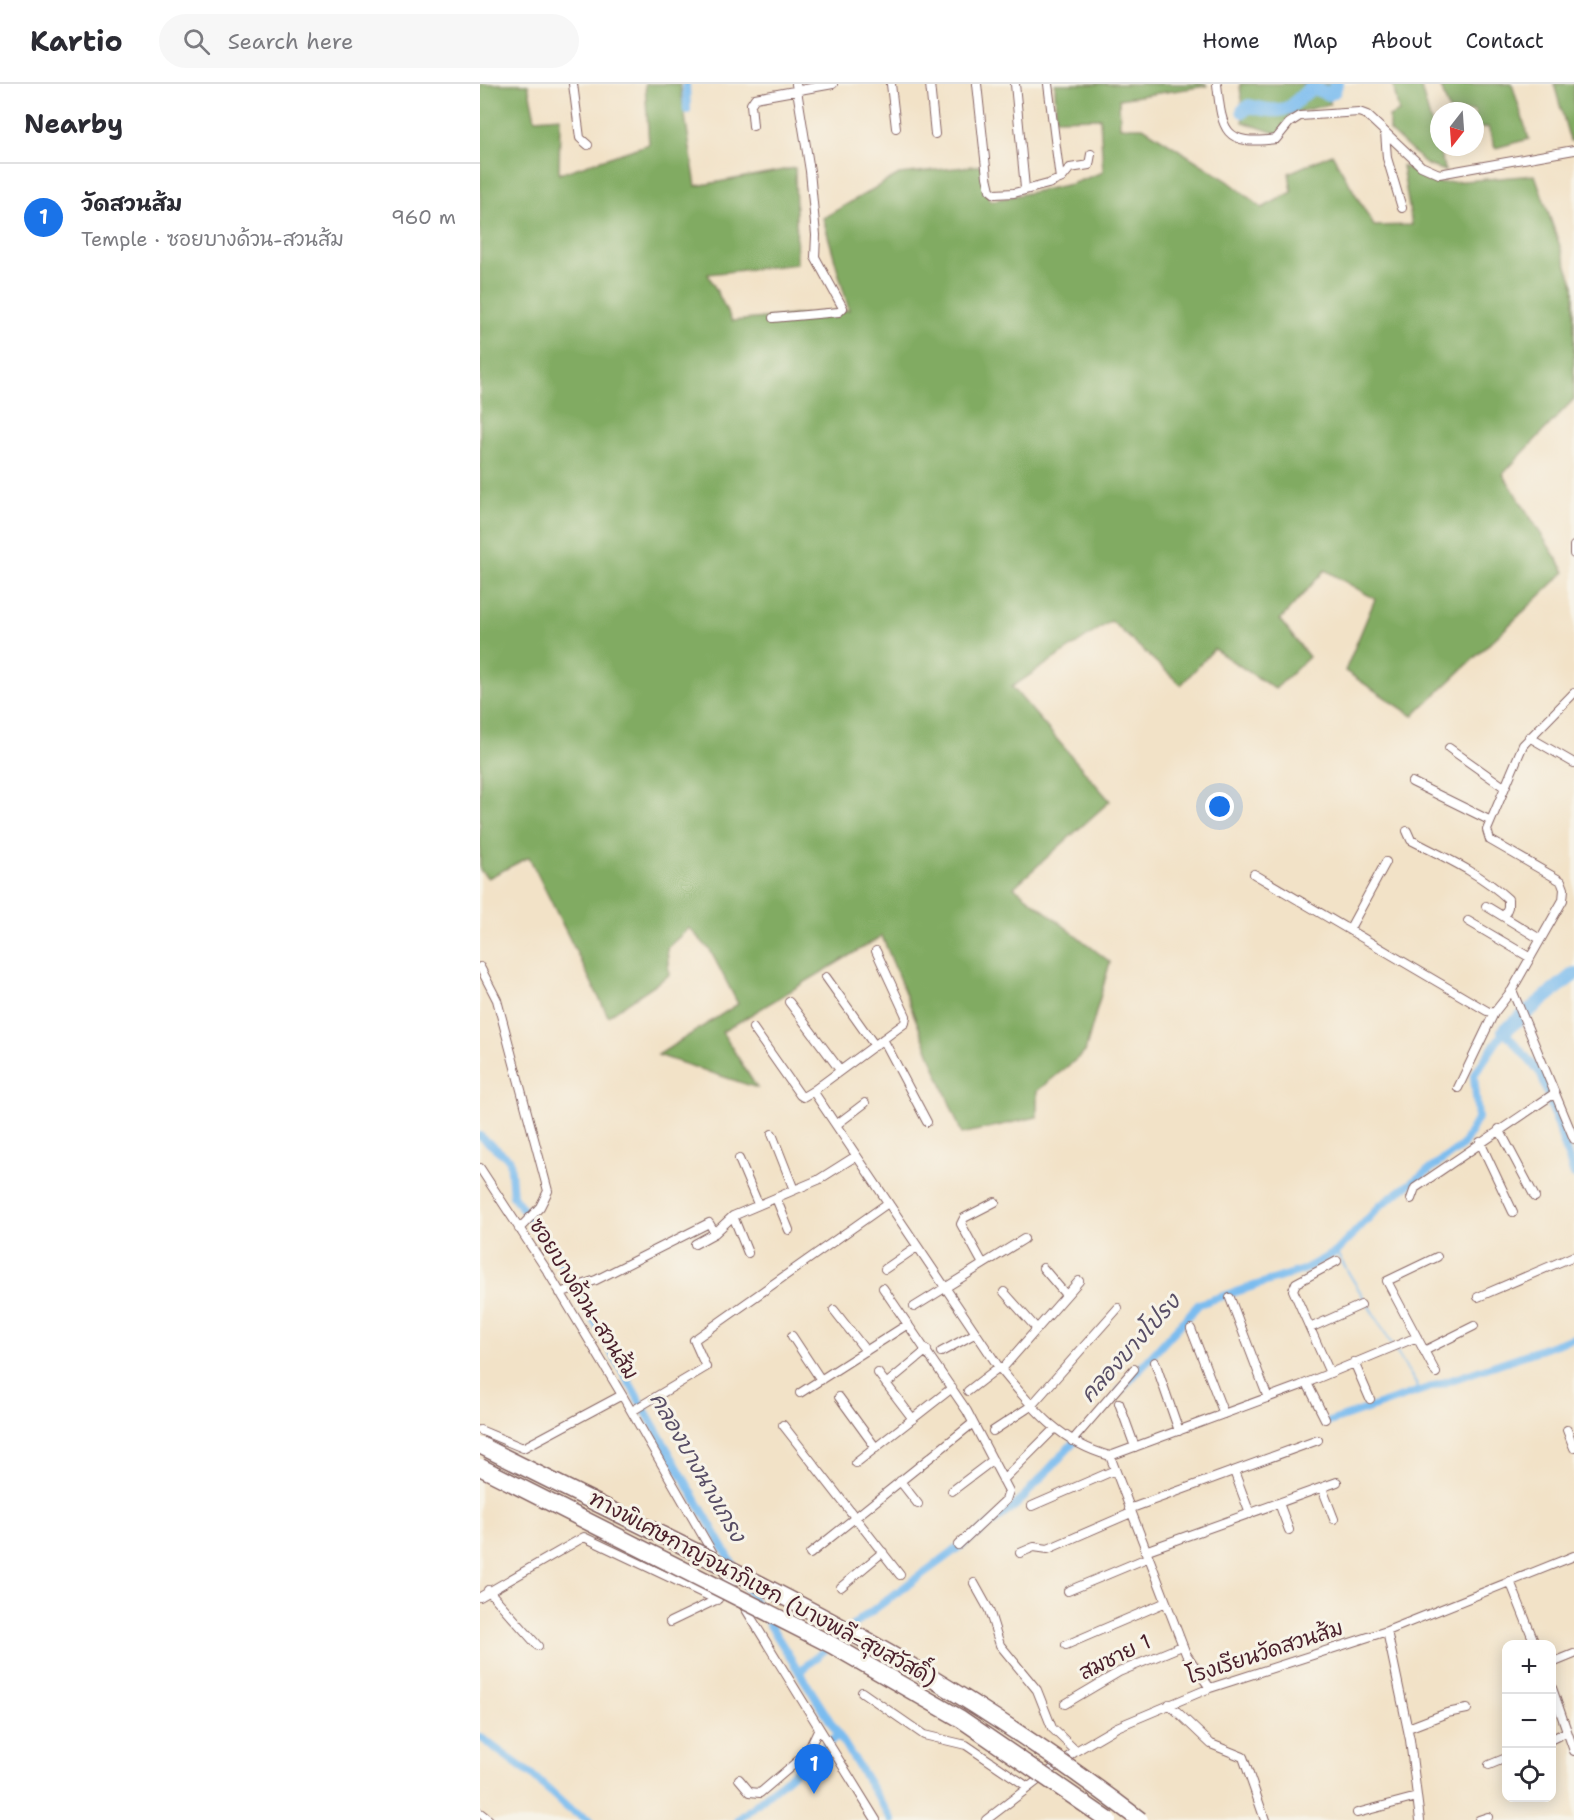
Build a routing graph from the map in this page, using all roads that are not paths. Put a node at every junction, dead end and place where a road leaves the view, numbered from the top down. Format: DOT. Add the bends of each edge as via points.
graph roads {
  1 [pos="573,84"];
  2 [pos="832,84"];
  3 [pos="891,84"];
  4 [pos="930,84"];
  5 [pos="977,84"];
  6 [pos="1015,84"];
  7 [pos="1048,84"];
  8 [pos="1217,84"];
  9 [pos="796,87"];
  10 [pos="753,126"];
  11 [pos="896,128"];
  12 [pos="1385,132"];
  13 [pos="935,134"];
  14 [pos="588,145"];
  15 [pos="1574,150"];
  16 [pos="1091,154"];
  17 [pos="1060,179"];
  18 [pos="1026,188"];
  19 [pos="1402,208"];
  20 [pos="774,318"];
  21 [pos="1574,546"];
  22 [pos="1574,554"];
  23 [pos="1574,693"];
  24 [pos="1529,737"];
  25 [pos="1449,748"];
  26 [pos="1574,763"];
  27 [pos="1412,782"];
  28 [pos="1504,787"];
  29 [pos="1489,820"];
  30 [pos="1407,831"];
  31 [pos="1386,862"];
  32 [pos="1254,874"];
  33 [pos="1486,906"];
  34 [pos="1504,917"];
  35 [pos="1468,921"];
  36 [pos="1349,930"];
  37 [pos="1540,939"];
  38 [pos="876,951"];
  39 [pos="1529,957"];
  40 [pos="480,967"];
  41 [pos="826,977"];
  42 [pos="1512,990"];
  43 [pos="789,1002"];
  44 [pos="1494,1013"];
  45 [pos="753,1028"];
  46 [pos="883,1039"];
  47 [pos="875,1046"];
  48 [pos="840,1070"];
  49 [pos="1458,1088"];
  50 [pos="816,1095"];
  51 [pos="1549,1096"];
  52 [pos="865,1103"];
  53 [pos="927,1122"];
  54 [pos="836,1125"];
  55 [pos="1498,1129"];
  56 [pos="772,1134"];
  57 [pos="1574,1139"];
  58 [pos="1480,1142"];
  59 [pos="856,1156"];
  60 [pos="739,1159"];
  61 [pos="480,1168"];
  62 [pos="794,1190"];
  63 [pos="776,1197"];
  64 [pos="1534,1197"];
  65 [pos="1411,1199"];
  66 [pos="995,1202"];
  67 [pos="888,1203"];
  68 [pos="758,1204"];
  69 [pos="1513,1212"];
  70 [pos="734,1216"];
  71 [pos="520,1228"];
  72 [pos="789,1230"];
  73 [pos="715,1233"];
  74 [pos="1024,1239"];
  75 [pos="695,1244"];
  76 [pos="917,1247"];
  77 [pos="748,1253"];
  78 [pos="1574,1256"];
  79 [pos="1437,1257"];
  80 [pos="1337,1261"];
  81 [pos="983,1264"];
  82 [pos="1043,1268"];
  83 [pos="885,1269"];
  84 [pos="1079,1281"];
  85 [pos="945,1287"];
  86 [pos="883,1288"];
  87 [pos="565,1292"];
  88 [pos="1004,1292"];
  89 [pos="1066,1295"];
  90 [pos="1478,1297"];
  91 [pos="1230,1298"];
  92 [pos="1361,1305"];
  93 [pos="914,1307"];
  94 [pos="1118,1308"];
  95 [pos="834,1310"];
  96 [pos="908,1324"];
  97 [pos="1474,1326"];
  98 [pos="1310,1328"];
  99 [pos="1037,1329"];
  100 [pos="1191,1329"];
  101 [pos="976,1333"];
  102 [pos="792,1336"];
  103 [pos="1417,1337"];
  104 [pos="927,1350"];
  105 [pos="866,1351"];
  106 [pos="1424,1351"];
  107 [pos="941,1352"];
  108 [pos="1155,1362"];
  109 [pos="1354,1362"];
  110 [pos="1000,1369"];
  111 [pos="1134,1369"];
  112 [pos="878,1373"];
  113 [pos="1330,1373"];
  114 [pos="1436,1373"];
  115 [pos="821,1380"];
  116 [pos="1307,1383"];
  117 [pos="886,1384"];
  118 [pos="952,1388"];
  119 [pos="968,1391"];
  120 [pos="800,1393"];
  121 [pos="622,1395"];
  122 [pos="839,1397"];
  123 [pos="1268,1398"];
  124 [pos="1370,1399"];
  125 [pos="1119,1403"];
  126 [pos="640,1406"];
  127 [pos="1030,1406"];
  128 [pos="1224,1414"];
  129 [pos="913,1419"];
  130 [pos="1325,1419"];
  131 [pos="974,1423"];
  132 [pos="783,1425"];
  133 [pos="1055,1428"];
  134 [pos="480,1430"];
  135 [pos="1567,1430"];
  136 [pos="993,1431"];
  137 [pos="1179,1431"];
  138 [pos="1318,1440"];
  139 [pos="1074,1442"];
  140 [pos="480,1445"];
  141 [pos="1134,1447"];
  142 [pos="876,1448"];
  143 [pos="1574,1448"];
  144 [pos="1110,1456"];
  145 [pos="993,1460"];
  146 [pos="856,1462"];
  147 [pos="480,1467"];
  148 [pos="1115,1470"];
  149 [pos="1233,1471"];
  150 [pos="1003,1480"];
  151 [pos="900,1481"];
  152 [pos="1337,1482"];
  153 [pos="1322,1488"];
  154 [pos="952,1491"];
  155 [pos="1279,1503"];
  156 [pos="918,1504"];
  157 [pos="1032,1506"];
  158 [pos="1130,1511"];
  159 [pos="1250,1514"];
  160 [pos="855,1516"];
  161 [pos="1334,1519"];
  162 [pos="1289,1530"];
  163 [pos="958,1545"];
  164 [pos="883,1552"];
  165 [pos="1020,1553"];
  166 [pos="810,1554"];
  167 [pos="1146,1555"];
  168 [pos="1574,1556"];
  169 [pos="900,1575"];
  170 [pos="1510,1581"];
  171 [pos="974,1583"];
  172 [pos="841,1587"];
  173 [pos="488,1590"];
  174 [pos="1068,1591"];
  175 [pos="735,1593"];
  176 [pos="480,1597"];
  177 [pos="717,1600"];
  178 [pos="1164,1603"];
  179 [pos="670,1622"];
  180 [pos="1388,1631"];
  181 [pos="1533,1640"];
  182 [pos="1066,1645"];
  183 [pos="538,1646"];
  184 [pos="1182,1646"];
  185 [pos="1574,1654"];
  186 [pos="1556,1661"];
  187 [pos="1210,1688"];
  188 [pos="862,1692"];
  189 [pos="1553,1694"];
  190 [pos="1065,1704"];
  191 [pos="1168,1704"];
  192 [pos="1467,1709"];
  193 [pos="819,1728"];
  194 [pos="1408,1728"];
  195 [pos="1566,1732"];
  196 [pos="1556,1737"];
  197 [pos="1076,1751"];
  198 [pos="1574,1751"];
  199 [pos="1502,1760"];
  200 [pos="1489,1765"];
  201 [pos="739,1779"];
  202 [pos="1028,1787"];
  203 [pos="1417,1797"];
  204 [pos="480,1813"];
  205 [pos="1357,1813"];
  206 [pos="489,1820"];
  207 [pos="876,1820"];
  208 [pos="986,1820"];
  209 [pos="1108,1820"];
  210 [pos="1140,1820"];
  211 [pos="1265,1820"];
  212 [pos="1420,1820"];
  1 -- 14 [label="street" via="580,138"];
  2 -- 9 [label="street"];
  3 -- 11 [label="street"];
  4 -- 13 [label="street"];
  5 -- 18 [label="street" via="990,190 1000,195"];
  6 -- 18 [label="street"];
  7 -- 17 [label="street"];
  8 -- 12 [label="street" via="1223,125 1238,140 1276,139 1294,118 1308,113 1363,113"];
  9 -- 10 [label="street" via="753,100"];
  9 -- 20 [label="street" via="810,171 815,257 843,308 839,312"];
  12 -- 15 [label="street" via="1421,166 1439,174"];
  12 -- 19 [label="street" via="1387,158"];
  16 -- 17 [label="street" via="1089,165 1070,168"];
  17 -- 18 [label="street"];
  21 -- 22 [label="street"];
  23 -- 24 [label="street"];
  24 -- 26 [label="street"];
  24 -- 28 [label="street"];
  25 -- 28 [label="street"];
  27 -- 29 [label="street"];
  28 -- 29 [label="street"];
  29 -- 37 [label="street" via="1490,840 1561,881 1563,900"];
  30 -- 34 [label="street" via="1411,840 1497,889 1508,899"];
  31 -- 36 [label="street"];
  32 -- 36 [label="street"];
  33 -- 34 [label="street"];
  34 -- 37 [label="street"];
  35 -- 39 [label="street"];
  36 -- 44 [label="street"];
  37 -- 39 [label="street"];
  38 -- 46 [label="street" via="906,1019"];
  39 -- 42 [label="street"];
  40 -- 71 [label="street" via="493,991 548,1191"];
  41 -- 47 [label="street"];
  42 -- 44 [label="street"];
  42 -- 51 [label="street" via="1526,1020"];
  43 -- 48 [label="street"];
  44 -- 49 [label="street"];
  45 -- 50 [label="street" via="800,1095"];
  46 -- 47 [label="street"];
  46 -- 53 [label="street"];
  47 -- 48 [label="street"];
  48 -- 50 [label="street"];
  50 -- 54 [label="street"];
  51 -- 55 [label="street"];
  51 -- 57 [label="street"];
  52 -- 54 [label="street"];
  54 -- 59 [label="street"];
  55 -- 58 [label="street"];
  55 -- 64 [label="street"];
  56 -- 62 [label="street"];
  58 -- 65 [label="street" via="1415,1188"];
  58 -- 69 [label="street"];
  59 -- 62 [label="street"];
  59 -- 67 [label="street"];
  60 -- 68 [label="street"];
  61 -- 71 [label="street, ซอยบางด้วน-สวนส้ม"];
  62 -- 63 [label="street"];
  63 -- 68 [label="street"];
  63 -- 72 [label="street"];
  66 -- 81 [label="street" via="964,1218 961,1224"];
  67 -- 76 [label="street"];
  67 -- 126 [label="street" via="694,1340 706,1367"];
  68 -- 70 [label="street"];
  70 -- 73 [label="street"];
  70 -- 77 [label="street"];
  71 -- 87 [label="street, ซอยบางด้วน-สวนส้ม"];
  73 -- 75 [label="street"];
  73 -- 87 [label="street" via="709,1223"];
  74 -- 81 [label="street"];
  76 -- 83 [label="street"];
  76 -- 85 [label="street"];
  78 -- 90 [label="street"];
  79 -- 103 [label="street" via="1387,1281"];
  80 -- 98 [label="street" via="1293,1287"];
  81 -- 85 [label="street"];
  82 -- 89 [label="street"];
  84 -- 89 [label="street"];
  85 -- 93 [label="street"];
  85 -- 101 [label="street"];
  86 -- 96 [label="street"];
  87 -- 121 [label="street, ซอยบางด้วน-สวนส้ม"];
  88 -- 99 [label="street"];
  89 -- 99 [label="street"];
  91 -- 123 [label="street"];
  92 -- 98 [label="street"];
  94 -- 127 [label="street"];
  95 -- 105 [label="street"];
  96 -- 104 [label="street"];
  96 -- 105 [label="street"];
  97 -- 106 [label="street"];
  98 -- 113 [label="street"];
  99 -- 110 [label="street"];
  100 -- 128 [label="street"];
  101 -- 107 [label="street"];
  101 -- 110 [label="street"];
  102 -- 115 [label="street"];
  103 -- 106 [label="street"];
  103 -- 109 [label="street"];
  104 -- 117 [label="street"];
  104 -- 118 [label="street"];
  105 -- 115 [label="street"];
  106 -- 114 [label="street"];
  108 -- 137 [label="street"];
  109 -- 113 [label="street"];
  109 -- 124 [label="street"];
  110 -- 119 [label="street"];
  110 -- 127 [label="street"];
  111 -- 139 [label="street"];
  112 -- 117 [label="street"];
  113 -- 116 [label="street"];
  115 -- 120 [label="street"];
  116 -- 123 [label="street"];
  116 -- 130 [label="street"];
  117 -- 129 [label="street"];
  118 -- 129 [label="street"];
  118 -- 131 [label="street"];
  121 -- 126 [label="street, ซอยบางด้วน-สวนส้ม"];
  121 -- 134 [label="street" via="523,1448"];
  122 -- 142 [label="street"];
  123 -- 128 [label="street"];
  125 -- 141 [label="street"];
  126 -- 175 [label="street, ซอยบางด้วน-สวนส้ม"];
  127 -- 133 [label="street"];
  127 -- 136 [label="street"];
  128 -- 137 [label="street"];
  129 -- 142 [label="street"];
  131 -- 145 [label="street"];
  131 -- 151 [label="street"];
  132 -- 160 [label="street"];
  133 -- 139 [label="street"];
  133 -- 150 [label="street"];
  135 -- 143 [label="street"];
  137 -- 141 [label="street"];
  138 -- 149 [label="street"];
  139 -- 144 [label="street"];
  140 -- 210 [label="highway, ทางพิเศษกาญจนาภิเษก (บางพลี-สุขสวัสดิ์), bridge" via="912,1667 1043,1750"];
  141 -- 144 [label="street"];
  142 -- 146 [label="street"];
  144 -- 148 [label="street"];
  145 -- 150 [label="street"];
  145 -- 154 [label="street"];
  147 -- 209 [label="highway, ทางพิเศษกาญจนาภิเษก (บางพลี-สุขสวัสดิ์), bridge" via="832,1645 961,1719"];
  148 -- 157 [label="street"];
  148 -- 158 [label="street"];
  149 -- 158 [label="street"];
  149 -- 159 [label="street"];
  150 -- 163 [label="street" via="1008,1497"];
  151 -- 156 [label="street"];
  151 -- 160 [label="street"];
  152 -- 153 [label="street"];
  153 -- 155 [label="street"];
  153 -- 161 [label="street"];
  155 -- 159 [label="street"];
  155 -- 162 [label="street"];
  158 -- 165 [label="street" via="1048,1549 1034,1547"];
  158 -- 167 [label="street"];
  159 -- 167 [label="street"];
  160 -- 164 [label="street"];
  160 -- 166 [label="street"];
  164 -- 169 [label="street"];
  164 -- 172 [label="street"];
  167 -- 174 [label="street"];
  167 -- 178 [label="street"];
  168 -- 170 [label="street, โรงเรียนวัดสวนส้ม"];
  170 -- 180 [label="street, โรงเรียนวัดสวนส้ม"];
  170 -- 181 [label="street"];
  171 -- 197 [label="street" via="1000,1645 1037,1690 1052,1728"];
  173 -- 176 [label="street"];
  173 -- 177 [label="street" via="584,1537"];
  173 -- 183 [label="street"];
  175 -- 177 [label="street"];
  175 -- 193 [label="street, ซอยบางด้วน-สวนส้ม"];
  177 -- 179 [label="street"];
  178 -- 182 [label="street"];
  178 -- 184 [label="street"];
  180 -- 187 [label="street, โรงเรียนวัดสวนส้ม"];
  180 -- 194 [label="street"];
  184 -- 187 [label="street"];
  184 -- 190 [label="street, สมชาย 1" via="1119,1672"];
  185 -- 186 [label="street"];
  187 -- 191 [label="street, โรงเรียนวัดสวนส้ม"];
  188 -- 202 [label="street" via="924,1735 966,1745"];
  189 -- 195 [label="street"];
  191 -- 197 [label="street, โรงเรียนวัดสวนส้ม"];
  191 -- 211 [label="street" via="1211,1744 1244,1757"];
  192 -- 194 [label="street"];
  193 -- 201 [label="street" via="807,1753 760,1793 750,1791"];
  193 -- 207 [label="street, ซอยบางด้วน-สวนส้ม"];
  194 -- 203 [label="street"];
  195 -- 196 [label="street"];
  195 -- 198 [label="street"];
  197 -- 202 [label="street, โรงเรียนวัดสวนส้ม"];
  199 -- 200 [label="street"];
  202 -- 208 [label="street, โรงเรียนวัดสวนส้ม"];
  203 -- 205 [label="street"];
  203 -- 212 [label="street"];
  204 -- 206 [label="street"];
}
